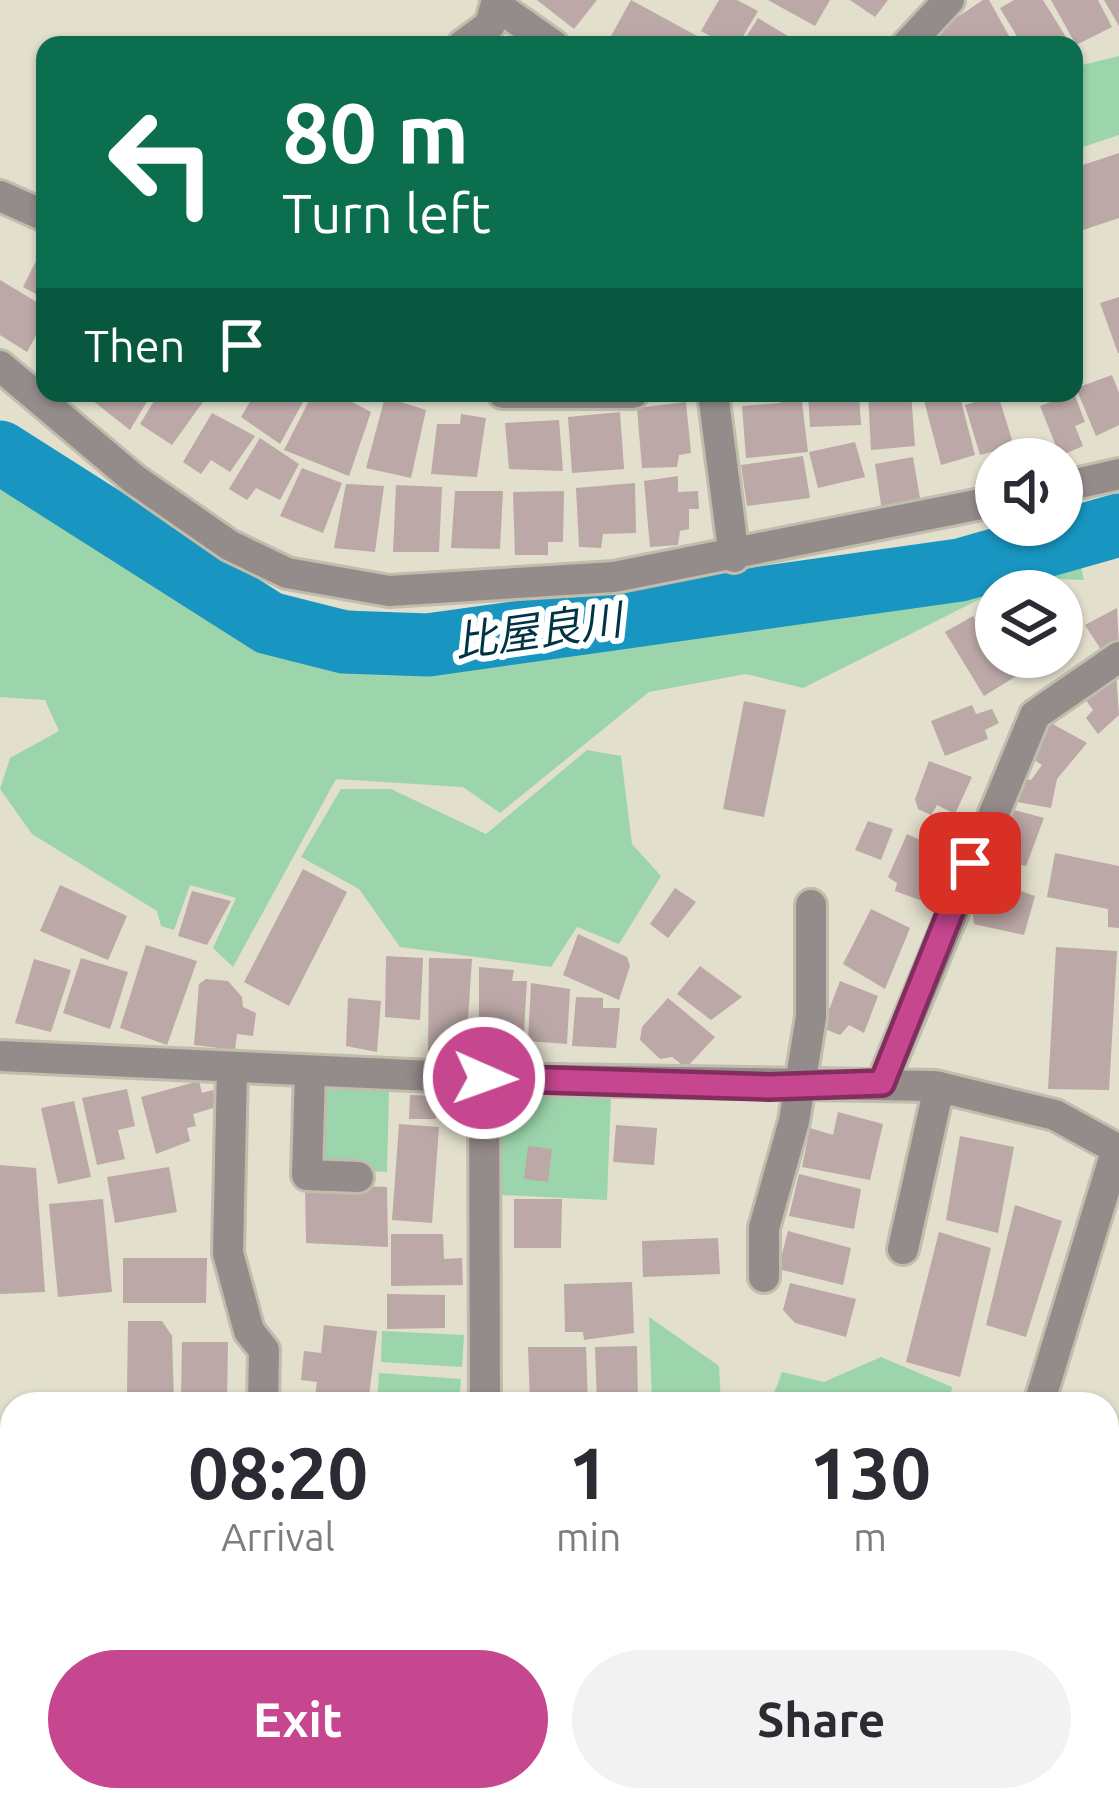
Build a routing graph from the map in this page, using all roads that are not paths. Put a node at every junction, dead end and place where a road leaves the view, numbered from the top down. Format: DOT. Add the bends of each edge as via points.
graph roads {
  1 [pos="949,0"];
  2 [pos="496,3"];
  3 [pos="475,36"];
  4 [pos="541,36"];
  5 [pos="915,36"];
  6 [pos="0,196"];
  7 [pos="36,212"];
  8 [pos="0,366"];
  9 [pos="36,396"];
  10 [pos="43,402"];
  11 [pos="714,402"];
  12 [pos="1119,474"];
  13 [pos="1083,482"];
  14 [pos="975,505"];
  15 [pos="734,557"];
  16 [pos="1119,657"];
  17 [pos="811,905"];
  18 [pos="0,1057"];
  19 [pos="232,1068"];
  20 [pos="310,1071"];
  21 [pos="484,1078"];
  22 [pos="882,1083"];
  23 [pos="796,1086"];
  24 [pos="939,1087"];
  25 [pos="1118,1149"];
  26 [pos="358,1177"];
  27 [pos="903,1249"];
  28 [pos="764,1277"];
  29 [pos="263,1392"];
  30 [pos="485,1392"];
  31 [pos="1043,1392"];
  1 -- 5 [label="street"];
  2 -- 3 [label="street" via="490,25"];
  2 -- 4 [label="street"];
  6 -- 7 [label="street"];
  8 -- 9 [label="street"];
  10 -- 15 [label="street" via="229,545 287,574 389,590 614,577"];
  11 -- 15 [label="street"];
  12 -- 13 [label="street"];
  14 -- 15 [label="street"];
  16 -- 22 [label="street" via="1035,715"];
  17 -- 23 [label="street" via="811,1017"];
  18 -- 19 [label="street"];
  19 -- 20 [label="street"];
  19 -- 29 [label="street" via="228,1253 249,1331 264,1350"];
  20 -- 21 [label="street"];
  20 -- 26 [label="street" via="307,1175"];
  21 -- 23 [label="street"];
  21 -- 30 [label="street"];
  22 -- 23 [label="street"];
  22 -- 24 [label="street"];
  23 -- 28 [label="street" via="764,1228"];
  24 -- 25 [label="street" via="1054,1115"];
  24 -- 27 [label="street"];
  25 -- 31 [label="street"];
}
